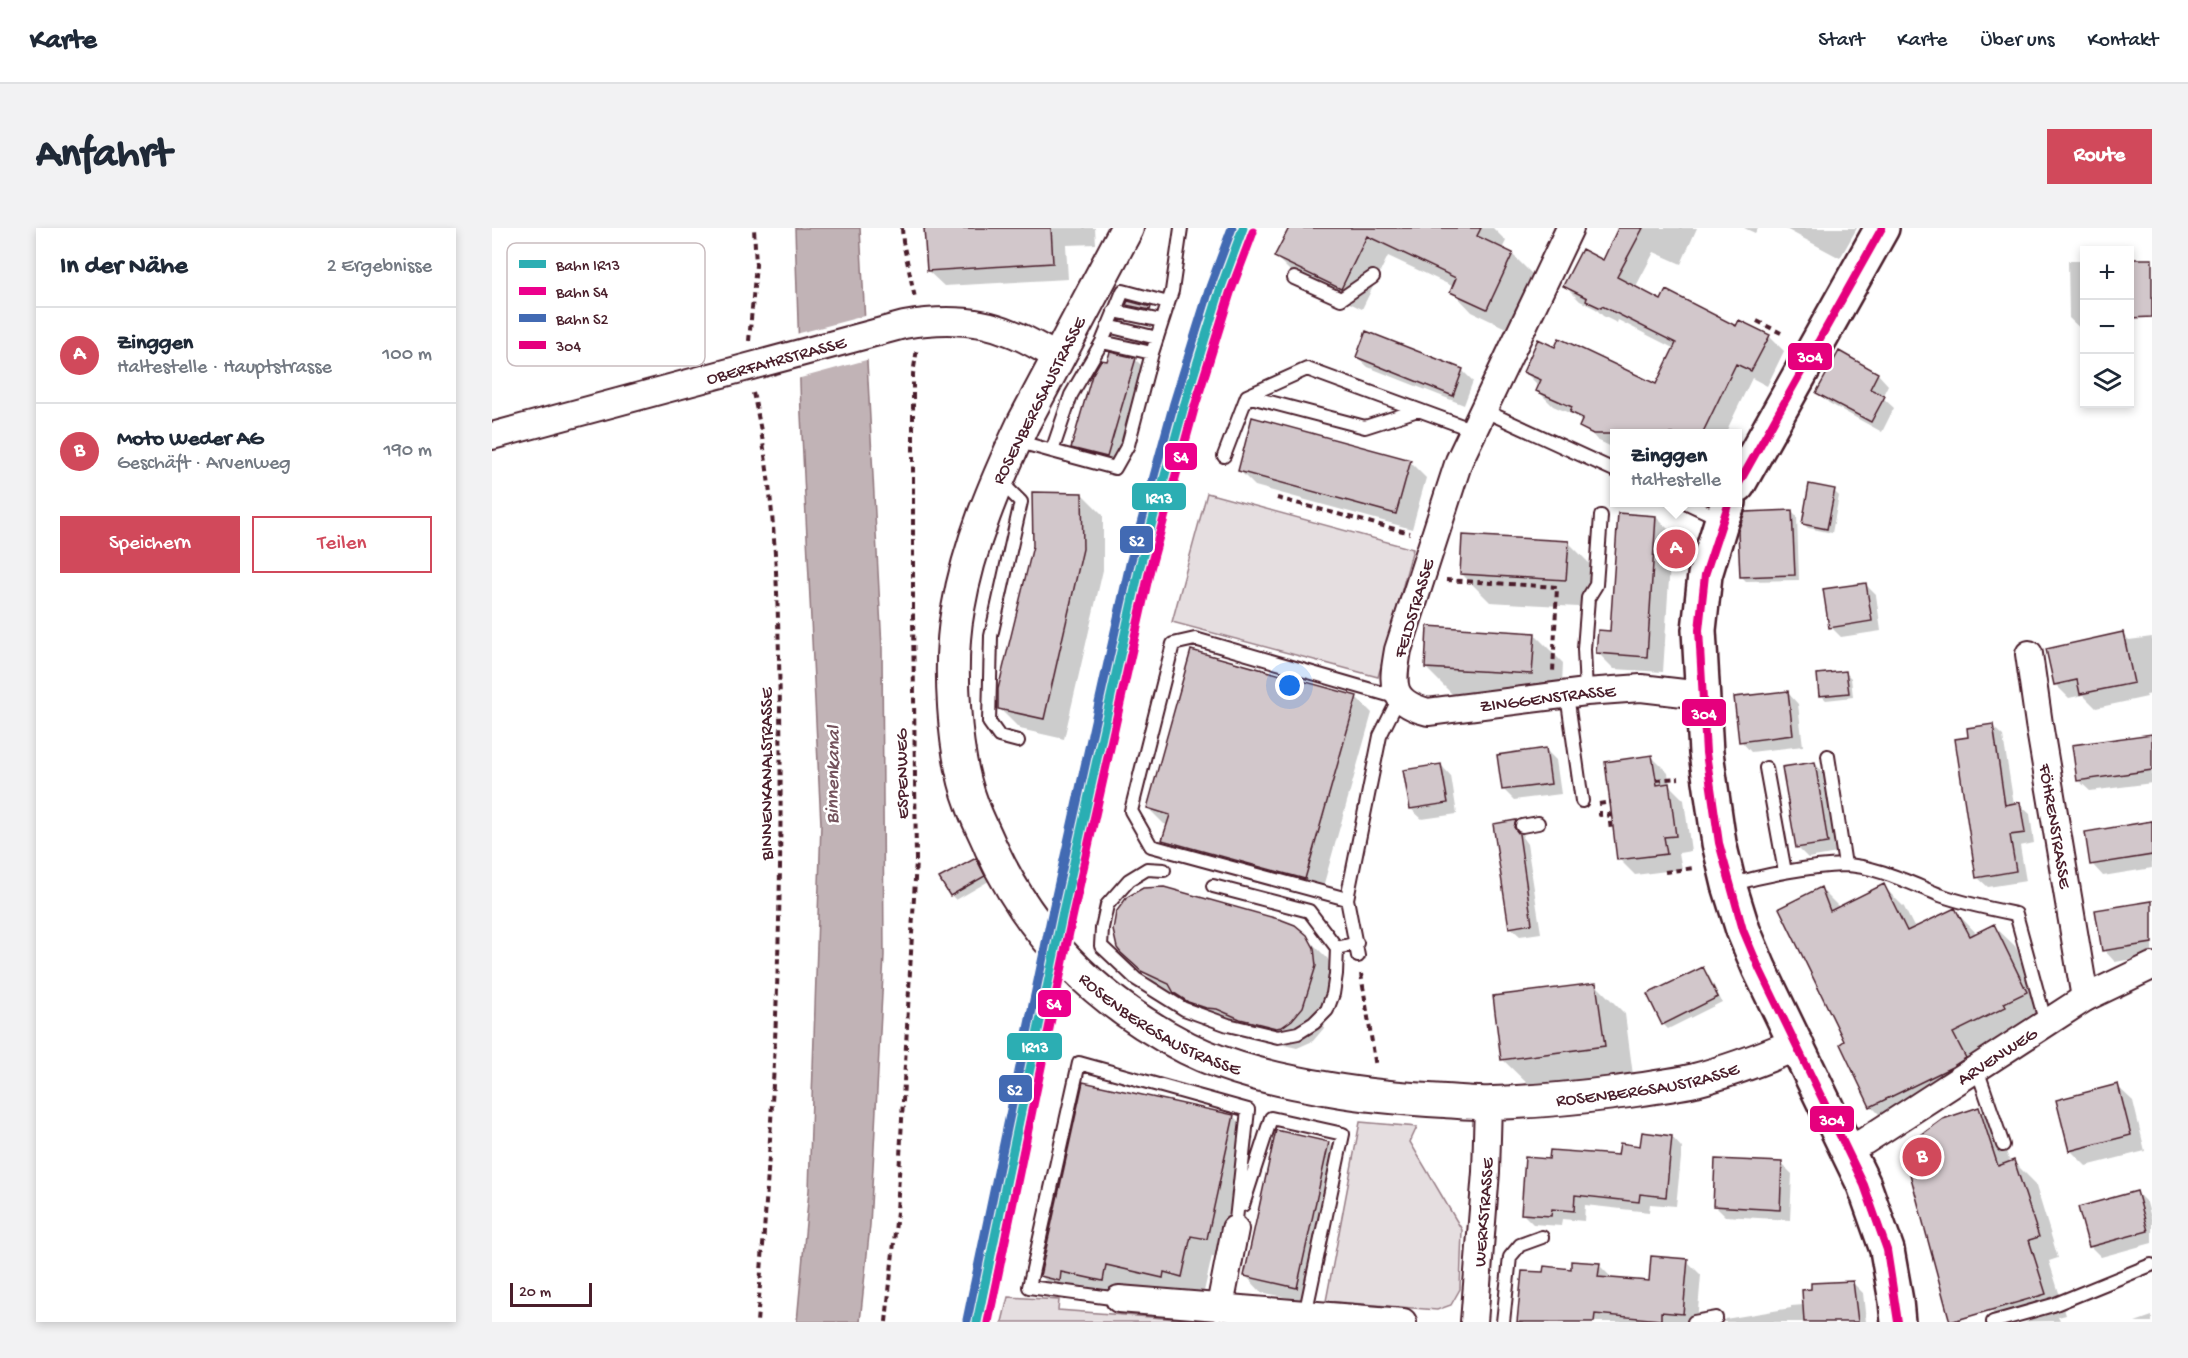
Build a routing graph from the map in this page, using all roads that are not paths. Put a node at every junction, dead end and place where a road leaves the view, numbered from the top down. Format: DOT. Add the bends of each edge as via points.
graph roads {
  1 [pos="1127,228"];
  2 [pos="1181,228"];
  3 [pos="1570,228"];
  4 [pos="1882,228"];
  5 [pos="1373,277"];
  6 [pos="1294,278"];
  7 [pos="1168,303"];
  8 [pos="1114,311"];
  9 [pos="1162,321"];
  10 [pos="1108,326"];
  11 [pos="1157,338"];
  12 [pos="1102,342"];
  13 [pos="1152,353"];
  14 [pos="1058,357"];
  15 [pos="1247,396"];
  16 [pos="1418,410"];
  17 [pos="1478,420"];
  18 [pos="492,436"];
  19 [pos="1015,441"];
  20 [pos="1052,452"];
  21 [pos="1224,456"];
  22 [pos="1610,469"];
  23 [pos="1742,476"];
  24 [pos="998,479"];
  25 [pos="1708,507"];
  26 [pos="1726,511"];
  27 [pos="1601,516"];
  28 [pos="2029,654"];
  29 [pos="1568,694"];
  30 [pos="1701,695"];
  31 [pos="1399,698"];
  32 [pos="1018,741"];
  33 [pos="1828,756"];
  34 [pos="1766,768"];
  35 [pos="1582,801"];
  36 [pos="1538,823"];
  37 [pos="1522,826"];
  38 [pos="1845,865"];
  39 [pos="1164,870"];
  40 [pos="1785,872"];
  41 [pos="1717,876"];
  42 [pos="1213,886"];
  43 [pos="1347,898"];
  44 [pos="1337,948"];
  45 [pos="2152,966"];
  46 [pos="2085,998"];
  47 [pos="2046,1024"];
  48 [pos="1797,1044"];
  49 [pos="1977,1070"];
  50 [pos="1488,1104"];
  51 [pos="2003,1145"];
  52 [pos="1846,1150"];
  53 [pos="1235,1229"];
  54 [pos="1542,1237"];
  55 [pos="2151,1265"];
  56 [pos="1119,1299"];
  57 [pos="1220,1306"];
  58 [pos="1305,1315"];
  59 [pos="1716,1318"];
  60 [pos="1403,1322"];
  61 [pos="1474,1322"];
  62 [pos="1503,1322"];
  63 [pos="1694,1322"];
  64 [pos="1898,1322"];
  65 [pos="1993,1322"];
  1 -- 14 [label="street, ROSENBERGSAUSTRASSE"];
  2 -- 7 [label="lane"];
  3 -- 17 [label="street, FELDSTRASSE" via="1512,340"];
  4 -- 23 [label="main road"];
  5 -- 6 [label="lane" via="1341,299"];
  7 -- 8 [label="lane" via="1123,291"];
  7 -- 9 [label="lane"];
  8 -- 9 [label="lane"];
  8 -- 10 [label="lane"];
  9 -- 11 [label="lane"];
  10 -- 11 [label="lane"];
  10 -- 12 [label="lane"];
  11 -- 13 [label="lane"];
  12 -- 13 [label="lane"];
  12 -- 20 [label="lane" via="1071,394"];
  13 -- 20 [label="lane" via="1128,445 1115,468"];
  14 -- 18 [label="street, OBERFAHRSTRASSE" via="1010,332 960,320 912,323"];
  14 -- 19 [label="street, ROSENBERGSAUSTRASSE"];
  15 -- 16 [label="lane" via="1365,427"];
  15 -- 16 [label="lane" via="1307,369"];
  15 -- 21 [label="lane"];
  16 -- 17 [label="lane"];
  17 -- 22 [label="lane"];
  17 -- 31 [label="street, FELDSTRASSE" via="1459,461 1398,650 1394,673"];
  19 -- 20 [label="lane"];
  19 -- 24 [label="street, ROSENBERGSAUSTRASSE"];
  24 -- 32 [label="lane" via="1021,502 991,636 990,722 999,736"];
  24 -- 50 [label="street, ROSENBERGSAUSTRASSE" via="970,556 957,611 953,667 958,747 971,802 1007,883 1045,937 1092,985 1146,1025 1190,1049 1236,1067 1376,1097"];
  25 -- 26 [label="lane"];
  26 -- 30 [label="main road" via="1705,575 1701,602"];
  27 -- 29 [label="lane" via="1596,585 1588,598 1584,649"];
  28 -- 46 [label="street, FÖHRENSTRASSE"];
  29 -- 30 [label="street, ZINGGENSTRASSE" via="1641,688"];
  29 -- 31 [label="street, ZINGGENSTRASSE" via="1428,712"];
  29 -- 35 [label="lane"];
  30 -- 41 [label="main road" via="1719,843"];
  31 -- 43 [label="lane" via="1380,736"];
  31 -- 43 [label="lane" via="1195,639 1173,644 1131,811 1151,846"];
  33 -- 38 [label="lane"];
  34 -- 40 [label="lane"];
  36 -- 37 [label="lane"];
  38 -- 40 [label="lane"];
  38 -- 47 [label="lane" via="1913,883 1942,896 2016,914"];
  39 -- 44 [label="lane" via="1146,869 1129,880 1107,905 1101,946 1136,979 1184,1009 1278,1037 1298,1033 1327,1010 1333,994"];
  40 -- 41 [label="lane"];
  41 -- 48 [label="main road"];
  42 -- 44 [label="lane" via="1309,911"];
  43 -- 44 [label="lane" via="1357,949"];
  45 -- 46 [label="street, ARVENWEG"];
  46 -- 47 [label="street, ARVENWEG"];
  47 -- 49 [label="street, ARVENWEG"];
  48 -- 50 [label="street, ROSENBERGSAUSTRASSE" via="1692,1080 1559,1100"];
  48 -- 52 [label="main road"];
  49 -- 51 [label="lane"];
  49 -- 52 [label="street, ARVENWEG"];
  50 -- 61 [label="street, WERKSTRASSE"];
  52 -- 64 [label="main road" via="1864,1185 1887,1250"];
  53 -- 56 [label="lane" via="1248,1110 1079,1063 1029,1287"];
  53 -- 57 [label="street"];
  53 -- 58 [label="lane" via="1270,1118 1343,1134"];
  54 -- 62 [label="lane" via="1520,1245 1510,1257"];
  55 -- 65 [label="lane" via="2053,1305"];
  56 -- 57 [label="street"];
  57 -- 58 [label="street"];
  58 -- 60 [label="street"];
  59 -- 63 [label="lane"];
}
